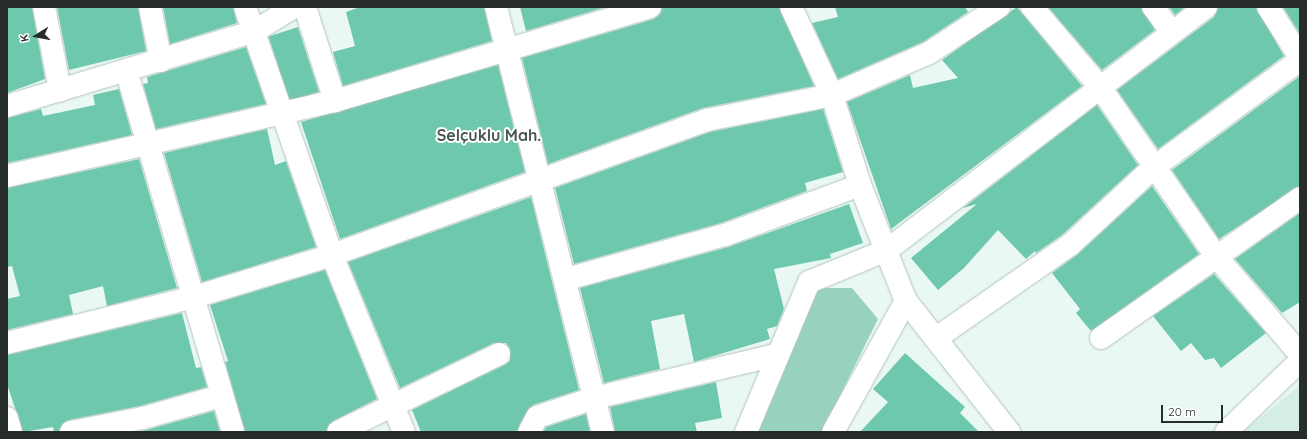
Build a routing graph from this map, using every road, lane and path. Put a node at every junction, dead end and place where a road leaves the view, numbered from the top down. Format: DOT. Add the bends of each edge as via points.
graph roads {
  1 [pos="44,7"];
  2 [pos="150,7"];
  3 [pos="245,7"];
  4 [pos="294,7"];
  5 [pos="305,7"];
  6 [pos="496,7"];
  7 [pos="650,7"];
  8 [pos="791,7"];
  9 [pos="999,7"];
  10 [pos="1032,7"];
  11 [pos="1153,7"];
  12 [pos="1206,7"];
  13 [pos="1268,7"];
  14 [pos="255,31"];
  15 [pos="1172,32"];
  16 [pos="507,52"];
  17 [pos="1300,57"];
  18 [pos="1300,60"];
  19 [pos="161,61"];
  20 [pos="126,70"];
  21 [pos="1100,87"];
  22 [pos="60,90"];
  23 [pos="832,95"];
  24 [pos="335,101"];
  25 [pos="7,106"];
  26 [pos="280,115"];
  27 [pos="150,145"];
  28 [pos="1153,168"];
  29 [pos="7,176"];
  30 [pos="540,178"];
  31 [pos="860,185"];
  32 [pos="1300,198"];
  33 [pos="887,250"];
  34 [pos="332,255"];
  35 [pos="1215,255"];
  36 [pos="567,278"];
  37 [pos="194,297"];
  38 [pos="906,301"];
  39 [pos="938,337"];
  40 [pos="1102,338"];
  41 [pos="7,343"];
  42 [pos="500,354"];
  43 [pos="1300,354"];
  44 [pos="776,355"];
  45 [pos="1300,361"];
  46 [pos="222,396"];
  47 [pos="594,398"];
  48 [pos="395,404"];
  49 [pos="7,418"];
  50 [pos="1005,428"];
  51 [pos="11,432"];
  52 [pos="71,432"];
  53 [pos="233,432"];
  54 [pos="338,432"];
  55 [pos="404,432"];
  56 [pos="528,432"];
  57 [pos="603,432"];
  58 [pos="746,432"];
  59 [pos="833,432"];
  60 [pos="1226,432"];
  1 -- 22 [label="street"];
  2 -- 19 [label="street"];
  3 -- 14 [label="street"];
  4 -- 14 [label="street"];
  5 -- 24 [label="street"];
  6 -- 16 [label="street"];
  7 -- 16 [label="street"];
  8 -- 23 [label="street"];
  9 -- 23 [label="street" via="929,53"];
  10 -- 21 [label="street"];
  11 -- 15 [label="street"];
  12 -- 15 [label="street"];
  13 -- 17 [label="street"];
  14 -- 19 [label="street"];
  14 -- 26 [label="street"];
  15 -- 21 [label="street"];
  16 -- 24 [label="street"];
  16 -- 30 [label="street"];
  18 -- 28 [label="street"];
  19 -- 20 [label="street"];
  20 -- 22 [label="street"];
  20 -- 27 [label="street"];
  21 -- 28 [label="street"];
  21 -- 33 [label="street"];
  22 -- 25 [label="street"];
  23 -- 30 [label="street" via="707,120"];
  23 -- 31 [label="street"];
  24 -- 26 [label="street"];
  26 -- 27 [label="street"];
  26 -- 34 [label="street"];
  27 -- 29 [label="street"];
  27 -- 37 [label="street"];
  28 -- 35 [label="street"];
  28 -- 39 [label="street" via="1070,245"];
  30 -- 34 [label="street"];
  30 -- 36 [label="street"];
  31 -- 33 [label="street"];
  31 -- 36 [label="street" via="725,235"];
  32 -- 35 [label="street"];
  33 -- 38 [label="street"];
  33 -- 44 [label="street" via="810,282"];
  34 -- 37 [label="street"];
  34 -- 48 [label="street"];
  35 -- 40 [label="street"];
  35 -- 43 [label="street"];
  36 -- 47 [label="street"];
  37 -- 41 [label="street"];
  37 -- 46 [label="street"];
  38 -- 39 [label="street"];
  38 -- 59 [label="street"];
  39 -- 50 [label="street"];
  42 -- 48 [label="street"];
  44 -- 47 [label="street"];
  44 -- 58 [label="street"];
  45 -- 60 [label="street"];
  46 -- 52 [label="street" via="143,418"];
  46 -- 53 [label="street"];
  47 -- 56 [label="street" via="537,417"];
  47 -- 57 [label="street"];
  48 -- 54 [label="street"];
  48 -- 55 [label="street"];
  49 -- 51 [label="street"];
}
